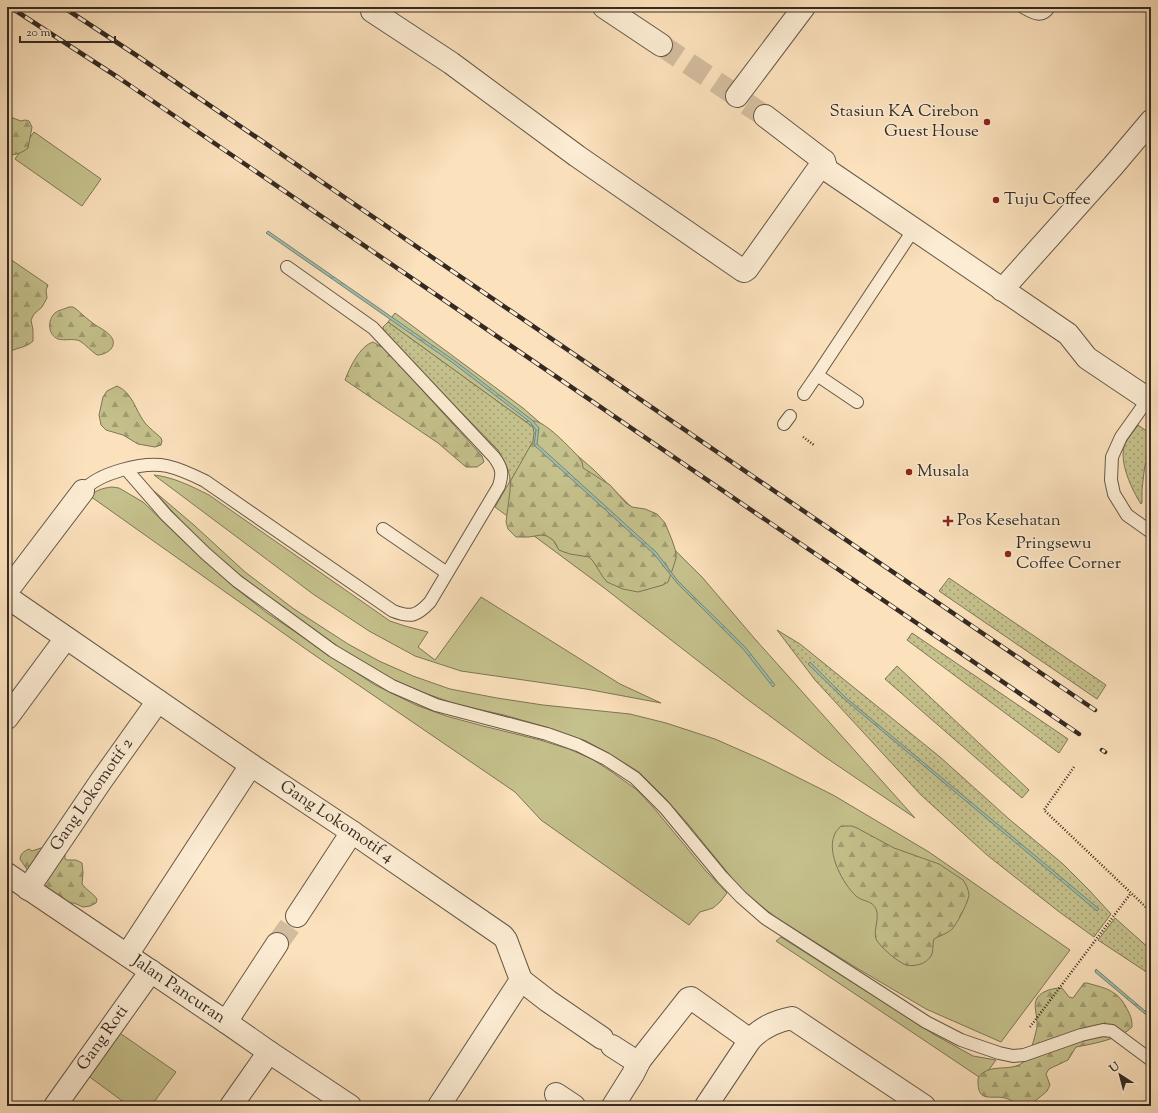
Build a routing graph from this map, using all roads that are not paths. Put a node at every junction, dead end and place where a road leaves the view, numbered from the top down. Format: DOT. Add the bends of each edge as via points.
graph roads {
  1 [pos="604,7"];
  2 [pos="804,7"];
  3 [pos="1023,7"];
  4 [pos="1049,7"];
  5 [pos="372,11"];
  6 [pos="661,45"];
  7 [pos="740,98"];
  8 [pos="765,116"];
  9 [pos="1151,121"];
  10 [pos="824,161"];
  11 [pos="914,229"];
  12 [pos="287,267"];
  13 [pos="1002,290"];
  14 [pos="817,375"];
  15 [pos="804,394"];
  16 [pos="1149,400"];
  17 [pos="857,402"];
  18 [pos="126,469"];
  19 [pos="83,491"];
  20 [pos="383,529"];
  21 [pos="1151,532"];
  22 [pos="447,573"];
  23 [pos="7,591"];
  24 [pos="7,597"];
  25 [pos="66,638"];
  26 [pos="158,701"];
  27 [pos="7,718"];
  28 [pos="251,765"];
  29 [pos="352,832"];
  30 [pos="7,874"];
  31 [pos="28,889"];
  32 [pos="297,916"];
  33 [pos="278,944"];
  34 [pos="127,955"];
  35 [pos="151,971"];
  36 [pos="521,980"];
  37 [pos="226,1022"];
  38 [pos="750,1040"];
  39 [pos="269,1052"];
  40 [pos="640,1060"];
  41 [pos="1151,1060"];
  42 [pos="556,1094"];
  43 [pos="55,1106"];
  44 [pos="231,1106"];
  45 [pos="350,1106"];
  46 [pos="439,1106"];
  47 [pos="574,1106"];
  48 [pos="613,1106"];
  49 [pos="706,1106"];
  50 [pos="924,1106"];
  1 -- 6 [label="street"];
  2 -- 7 [label="street"];
  3 -- 4 [label="lane" via="1036,14 1043,13"];
  5 -- 10 [label="street" via="451,63 577,156 744,271"];
  8 -- 10 [label="street"];
  9 -- 13 [label="street"];
  10 -- 11 [label="street" via="827,170"];
  11 -- 13 [label="street"];
  11 -- 14 [label="lane"];
  12 -- 22 [label="lane" via="374,328 498,463 502,476 499,486"];
  13 -- 16 [label="street" via="1068,334 1087,358"];
  14 -- 15 [label="lane"];
  14 -- 17 [label="lane"];
  16 -- 21 [label="lane" via="1129,425 1115,449 1111,480 1114,494 1127,515"];
  18 -- 19 [label="lane" via="105,475"];
  18 -- 22 [label="lane" via="153,465 167,466 205,481 402,615 422,611"];
  18 -- 41 [label="lane" via="166,515 205,553 237,581 333,651 392,686 436,705 547,734 578,745 635,778 660,803 741,897 765,918 926,1022 961,1040 1013,1056 1024,1055 1081,1035 1103,1030 1112,1031"];
  19 -- 23 [label="street"];
  20 -- 22 [label="lane"];
  24 -- 25 [label="street, Gang Lokomotif 4"];
  25 -- 26 [label="street, Gang Lokomotif 4"];
  25 -- 27 [label="street"];
  26 -- 28 [label="street, Gang Lokomotif 4"];
  26 -- 31 [label="street, Gang Lokomotif 2"];
  28 -- 29 [label="street, Gang Lokomotif 4"];
  28 -- 34 [label="street"];
  29 -- 32 [label="street"];
  29 -- 36 [label="street, Gang Lokomotif 4" via="503,936"];
  30 -- 31 [label="street, Jalan Pancuran"];
  31 -- 34 [label="street, Jalan Pancuran"];
  33 -- 37 [label="street"];
  34 -- 35 [label="street, Jalan Pancuran"];
  35 -- 37 [label="street, Jalan Pancuran"];
  35 -- 43 [label="street, Gang Roti"];
  36 -- 40 [label="street" via="635,1061"];
  36 -- 46 [label="street"];
  37 -- 39 [label="street, Jalan Pancuran"];
  38 -- 40 [label="street" via="691,998"];
  38 -- 49 [label="street"];
  38 -- 50 [label="street" via="756,1033 780,1020 792,1018"];
  39 -- 44 [label="street"];
  39 -- 45 [label="street, Jalan Pancuran"];
  40 -- 48 [label="street"];
  42 -- 47 [label="street"];
}
